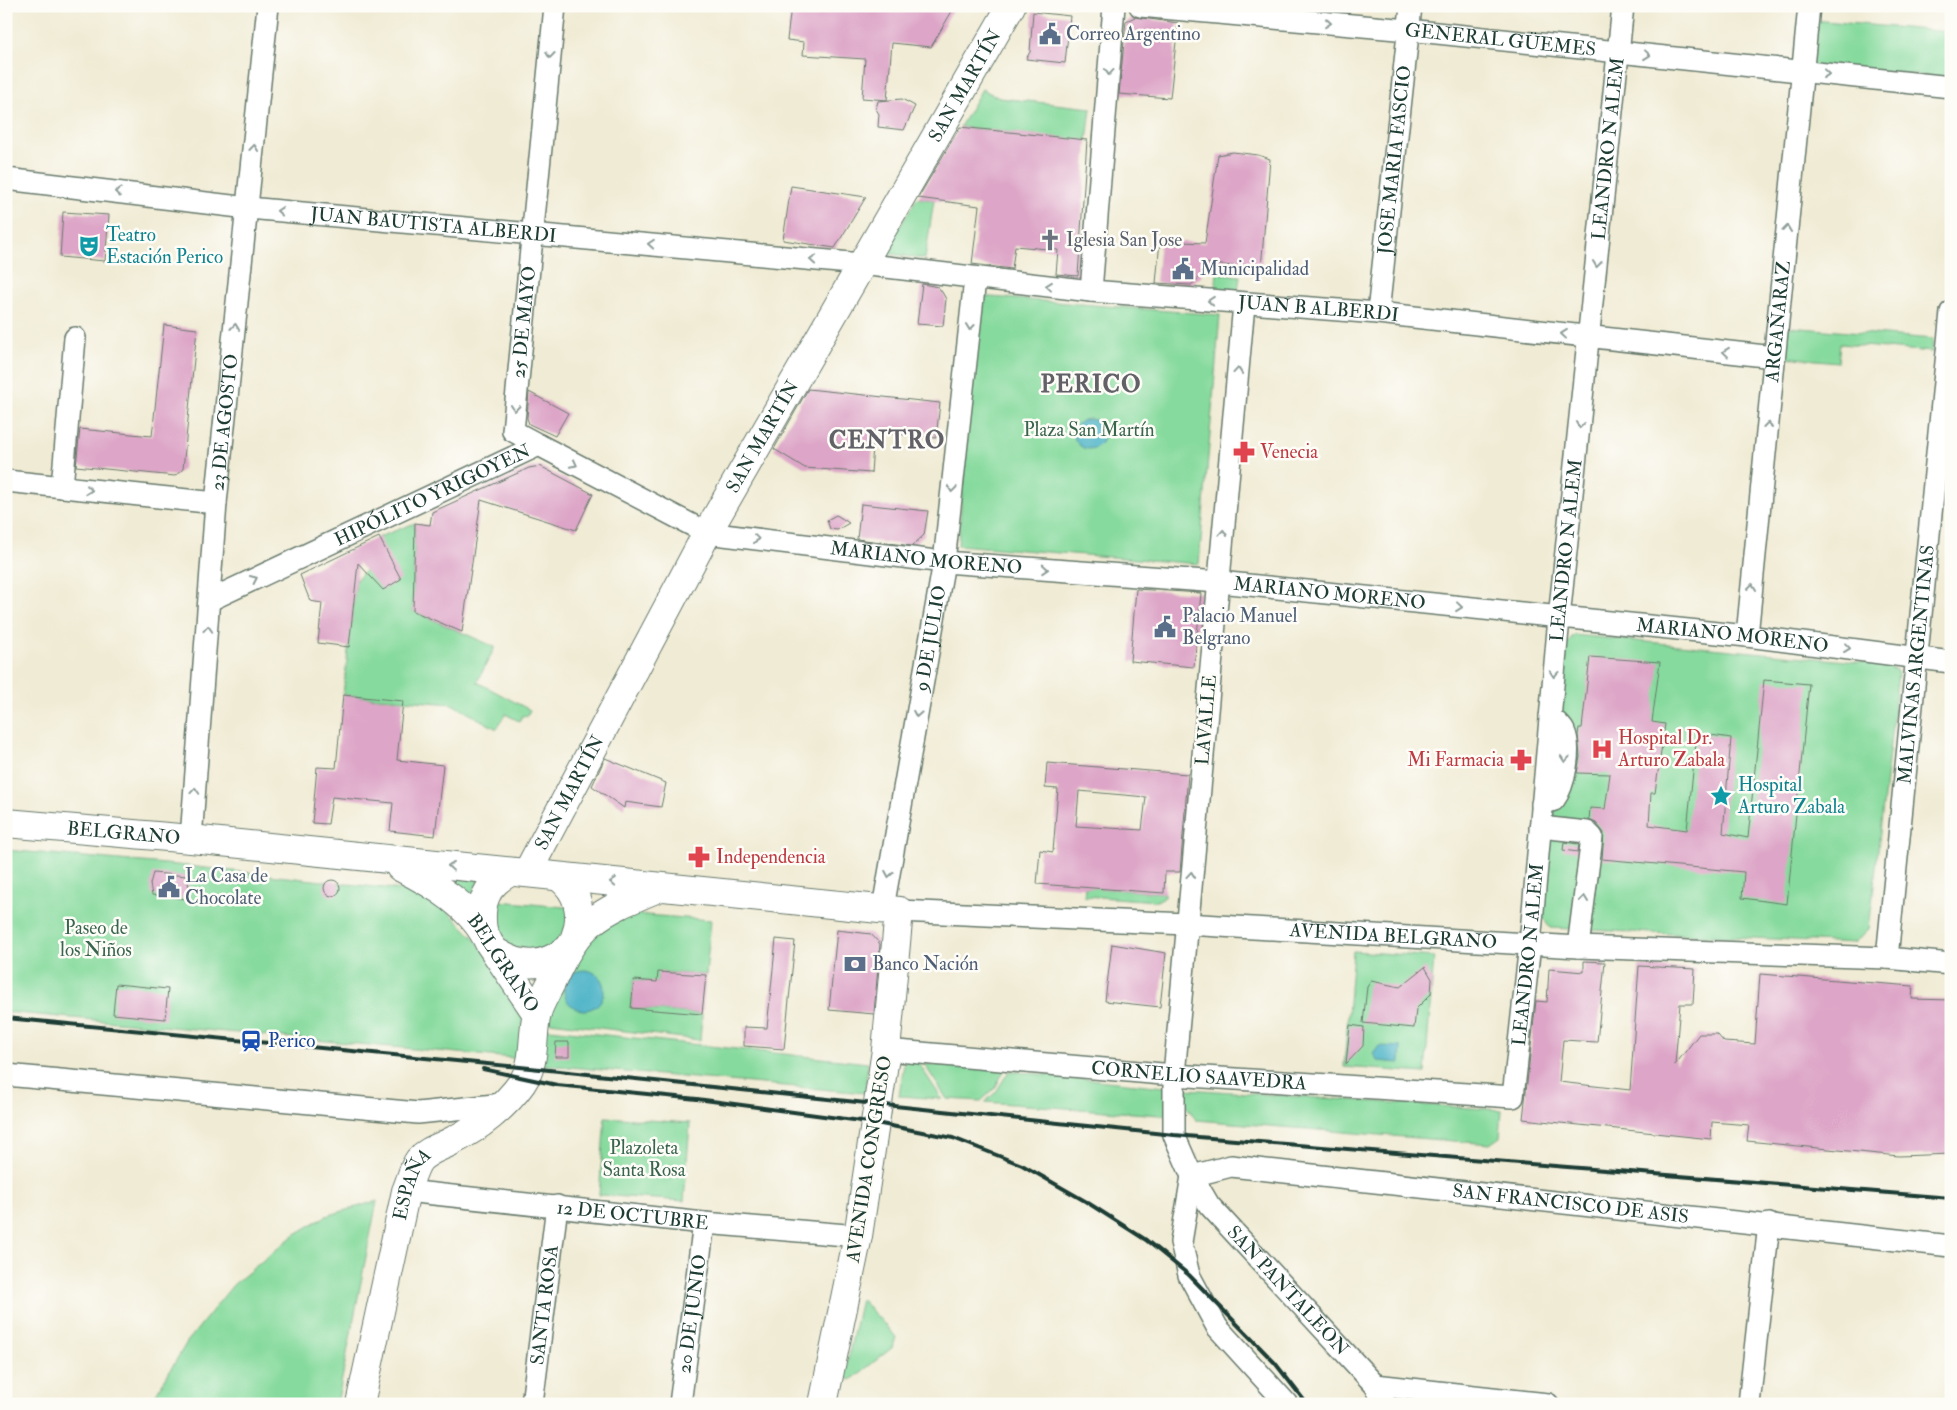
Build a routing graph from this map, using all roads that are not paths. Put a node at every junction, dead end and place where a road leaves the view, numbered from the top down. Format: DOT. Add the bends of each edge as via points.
graph roads {
  1 [pos="268,6"];
  2 [pos="555,6"];
  3 [pos="1011,6"];
  4 [pos="1114,6"];
  5 [pos="1140,6"];
  6 [pos="1410,6"];
  7 [pos="1623,6"];
  8 [pos="1809,6"];
  9 [pos="1408,30"];
  10 [pos="1619,52"];
  11 [pos="1802,71"];
  12 [pos="1951,87"];
  13 [pos="6,179"];
  14 [pos="248,208"];
  15 [pos="533,233"];
  16 [pos="861,264"];
  17 [pos="975,278"];
  18 [pos="1090,291"];
  19 [pos="1244,304"];
  20 [pos="1951,312"];
  21 [pos="1378,313"];
  22 [pos="1589,337"];
  23 [pos="75,338"];
  24 [pos="1774,357"];
  25 [pos="513,432"];
  26 [pos="538,445"];
  27 [pos="513,456"];
  28 [pos="6,481"];
  29 [pos="62,487"];
  30 [pos="216,503"];
  31 [pos="707,533"];
  32 [pos="944,562"];
  33 [pos="1219,582"];
  34 [pos="210,600"];
  35 [pos="1559,618"];
  36 [pos="1747,636"];
  37 [pos="1916,657"];
  38 [pos="1951,662"];
  39 [pos="6,823"];
  40 [pos="1540,827"];
  41 [pos="191,839"];
  42 [pos="388,860"];
  43 [pos="519,873"];
  44 [pos="559,876"];
  45 [pos="662,886"];
  46 [pos="891,910"];
  47 [pos="1186,924"];
  48 [pos="483,931"];
  49 [pos="570,944"];
  50 [pos="1530,944"];
  51 [pos="1578,947"];
  52 [pos="498,953"];
  53 [pos="1887,958"];
  54 [pos="1951,964"];
  55 [pos="1951,979"];
  56 [pos="537,1014"];
  57 [pos="886,1050"];
  58 [pos="6,1075"];
  59 [pos="1174,1075"];
  60 [pos="1513,1097"];
  61 [pos="504,1104"];
  62 [pos="1174,1135"];
  63 [pos="1192,1176"];
  64 [pos="406,1191"];
  65 [pos="557,1206"];
  66 [pos="704,1222"];
  67 [pos="1769,1224"];
  68 [pos="858,1236"];
  69 [pos="1951,1246"];
  70 [pos="1380,1394"];
  71 [pos="360,1404"];
  72 [pos="532,1404"];
  73 [pos="680,1404"];
  74 [pos="823,1404"];
  75 [pos="1287,1404"];
  76 [pos="1548,1404"];
  77 [pos="1749,1404"];
  14 -- 1 [label="street, 23 DE AGOSTO, one-way"];
  2 -- 15 [label="street, 25 DE MAYO, one-way"];
  3 -- 16 [label="main road, SAN MARTÍN"];
  4 -- 18 [label="street, one-way"];
  5 -- 9 [label="street, GENERAL GÜEMES, one-way"];
  6 -- 9 [label="street, JOSE MARIA FASCIO"];
  7 -- 10 [label="street, LEANDRO N ALEM"];
  8 -- 11 [label="street, ARGAÑARAZ"];
  9 -- 10 [label="street, GENERAL GÜEMES"];
  9 -- 21 [label="street, JOSE MARIA FASCIO"];
  10 -- 11 [label="street, GENERAL GÜEMES, one-way"];
  10 -- 22 [label="street, LEANDRO N ALEM, one-way"];
  11 -- 12 [label="street, GENERAL GÜEMES, one-way"];
  24 -- 11 [label="street, ARGAÑARAZ, one-way"];
  14 -- 13 [label="street, JUAN BAUTISTA ALBERDI, one-way"];
  15 -- 14 [label="street, JUAN BAUTISTA ALBERDI, one-way"];
  30 -- 14 [label="street, 23 DE AGOSTO, one-way"];
  16 -- 15 [label="street, JUAN BAUTISTA ALBERDI, one-way"];
  15 -- 25 [label="street, 25 DE MAYO, one-way"];
  16 -- 17 [label="street, JUAN B ALBERDI"];
  16 -- 31 [label="main road, SAN MARTÍN"];
  18 -- 17 [label="street, JUAN B ALBERDI, one-way"];
  17 -- 32 [label="street, 9 DE JULIO, one-way"];
  19 -- 18 [label="street, JUAN B ALBERDI, one-way"];
  19 -- 21 [label="street, JUAN B ALBERDI"];
  33 -- 19 [label="street, LAVALLE, one-way"];
  20 -- 37 [label="street, MALVINAS ARGENTINAS"];
  22 -- 21 [label="street, JUAN B ALBERDI, one-way"];
  24 -- 22 [label="street, JUAN B ALBERDI, one-way"];
  22 -- 35 [label="street, LEANDRO N ALEM, one-way"];
  23 -- 29 [label="street"];
  36 -- 24 [label="street, ARGAÑARAZ, one-way"];
  25 -- 26 [label="street"];
  25 -- 27 [label="street, 25 DE MAYO"];
  26 -- 27 [label="street, HIPÓLITO YRIGOYEN"];
  26 -- 31 [label="street, HIPÓLITO YRIGOYEN, one-way"];
  34 -- 27 [label="street, HIPÓLITO YRIGOYEN, one-way"];
  28 -- 29 [label="street"];
  29 -- 30 [label="street, one-way"];
  30 -- 34 [label="street, 23 DE AGOSTO"];
  31 -- 32 [label="street, MARIANO MORENO, one-way"];
  31 -- 43 [label="main road, SAN MARTÍN"];
  32 -- 33 [label="street, MARIANO MORENO, one-way"];
  32 -- 46 [label="street, 9 DE JULIO, one-way"];
  33 -- 35 [label="street, MARIANO MORENO, one-way"];
  47 -- 33 [label="street, LAVALLE, one-way"];
  41 -- 34 [label="street, 23 DE AGOSTO, one-way"];
  35 -- 36 [label="street, MARIANO MORENO"];
  35 -- 40 [label="street, LEANDRO N ALEM, one-way"];
  36 -- 37 [label="street, MARIANO MORENO, one-way"];
  37 -- 38 [label="street, MARIANO MORENO"];
  37 -- 53 [label="street, MALVINAS ARGENTINAS"];
  39 -- 41 [label="main road, BELGRANO"];
  40 -- 50 [label="street, LEANDRO N ALEM"];
  51 -- 40 [label="street, one-way" via="1592,837 1587,832"];
  41 -- 42 [label="main road, BELGRANO"];
  43 -- 42 [label="main road, BELGRANO, one-way"];
  42 -- 48 [label="main road, BELGRANO" via="432,884"];
  43 -- 44 [label="main road, BELGRANO"];
  43 -- 48 [label="main road" via="496,881 488,892 481,910"];
  45 -- 44 [label="main road, BELGRANO, one-way"];
  44 -- 49 [label="main road" via="576,898 579,922"];
  45 -- 46 [label="main road, BELGRANO"];
  45 -- 49 [label="main road, BELGRANO" via="593,920"];
  46 -- 47 [label="street, AVENIDA BELGRANO"];
  46 -- 57 [label="main road, AVENIDA CONGRESO"];
  47 -- 50 [label="street, AVENIDA BELGRANO"];
  47 -- 59 [label="street, LAVALLE"];
  48 -- 52 [label="main road, BELGRANO"];
  49 -- 52 [label="main road" via="553,960 539,964 524,965"];
  49 -- 56 [label="main road, BELGRANO"];
  50 -- 51 [label="street, AVENIDA BELGRANO"];
  50 -- 60 [label="street, LEANDRO N ALEM"];
  51 -- 53 [label="street, AVENIDA BELGRANO"];
  52 -- 56 [label="main road, BELGRANO"];
  53 -- 54 [label="street"];
  53 -- 55 [label="street"];
  56 -- 61 [label="main road, ESPAÑA" via="530,1068 523,1082"];
  57 -- 59 [label="street, CORNELIO SAAVEDRA"];
  57 -- 68 [label="main road, AVENIDA CONGRESO"];
  58 -- 61 [label="street" via="418,1114"];
  59 -- 60 [label="street, CORNELIO SAAVEDRA"];
  59 -- 62 [label="street, LAVALLE"];
  61 -- 64 [label="main road, ESPAÑA" via="480,1123 418,1161"];
  62 -- 63 [label="street, SAN PANTALEON"];
  63 -- 67 [label="street, SAN FRANCISCO DE ASIS" via="1231,1166"];
  63 -- 70 [label="street, SAN PANTALEON" via="1209,1205"];
  63 -- 75 [label="street" via="1181,1242 1189,1275 1218,1327"];
  64 -- 65 [label="street, 12 DE OCTUBRE"];
  64 -- 71 [label="main road, ESPAÑA"];
  65 -- 66 [label="street, 12 DE OCTUBRE"];
  65 -- 72 [label="street, SANTA ROSA"];
  66 -- 68 [label="street, 12 DE OCTUBRE"];
  66 -- 73 [label="street, 20 DE JUNIO"];
  67 -- 69 [label="street, SAN FRANCISCO DE ASIS"];
  67 -- 77 [label="street"];
  68 -- 74 [label="main road, AVENIDA CONGRESO"];
  70 -- 76 [label="street"];
}
